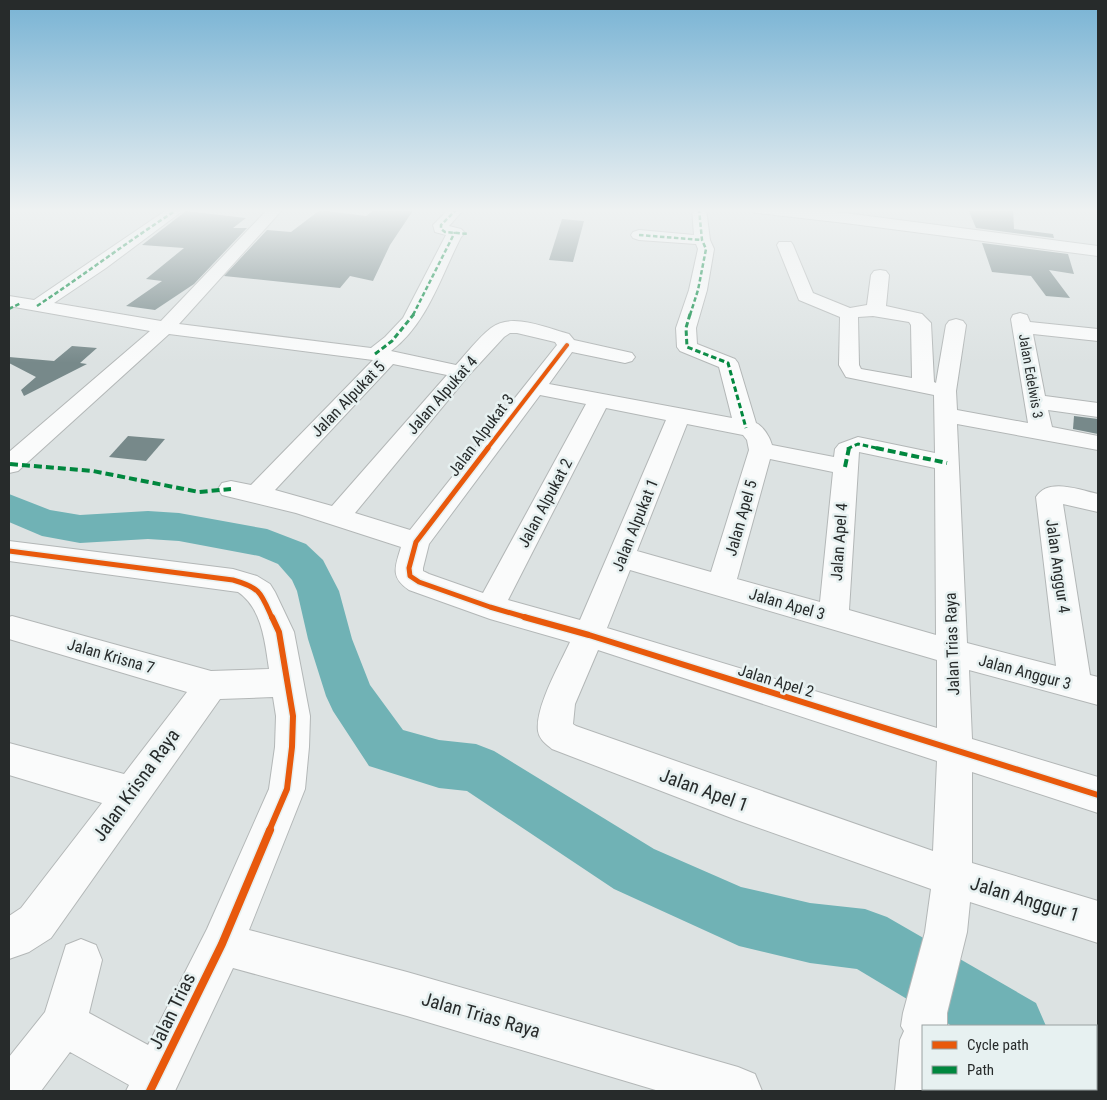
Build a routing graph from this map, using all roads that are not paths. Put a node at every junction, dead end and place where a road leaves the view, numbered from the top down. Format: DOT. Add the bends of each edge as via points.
graph roads {
  1 [pos="105,260"];
  2 [pos="228,260"];
  3 [pos="446,260"];
  4 [pos="705,260"];
  5 [pos="791,260"];
  6 [pos="880,275"];
  7 [pos="19,304"];
  8 [pos="876,311"];
  9 [pos="849,314"];
  10 [pos="956,325"];
  11 [pos="165,328"];
  12 [pos="1098,336"];
  13 [pos="567,345"];
  14 [pos="382,356"];
  15 [pos="625,357"];
  16 [pos="461,372"];
  17 [pos="533,387"];
  18 [pos="923,387"];
  19 [pos="600,399"];
  20 [pos="1037,402"];
  21 [pos="945,403"];
  22 [pos="1098,410"];
  23 [pos="680,414"];
  24 [pos="746,428"];
  25 [pos="1041,432"];
  26 [pos="1098,443"];
  27 [pos="761,450"];
  28 [pos="947,463"];
  29 [pos="9,465"];
  30 [pos="845,467"];
  31 [pos="231,489"];
  32 [pos="257,494"];
  33 [pos="1098,503"];
  34 [pos="338,516"];
  35 [pos="416,542"];
  36 [pos="9,551"];
  37 [pos="622,557"];
  38 [pos="721,586"];
  39 [pos="490,606"];
  40 [pos="834,618"];
  41 [pos="12,628"];
  42 [pos="589,635"];
  43 [pos="952,652"];
  44 [pos="287,682"];
  45 [pos="211,684"];
  46 [pos="1087,688"];
  47 [pos="955,750"];
  48 [pos="9,759"];
  49 [pos="129,793"];
  50 [pos="1098,795"];
  51 [pos="952,876"];
  52 [pos="1098,922"];
  53 [pos="9,938"];
  54 [pos="222,944"];
  55 [pos="81,960"];
  56 [pos="64,1024"];
  57 [pos="924,1025"];
  58 [pos="922,1053"];
  59 [pos="153,1083"];
  60 [pos="12,1091"];
  61 [pos="738,1091"];
  62 [pos="919,1091"];
  1 -- 7 [label="street"];
  2 -- 11 [label="street"];
  3 -- 14 [label="street" via="411,320"];
  4 -- 24 [label="street" via="686,328 687,347 728,363"];
  5 -- 9 [label="street" via="805,296"];
  6 -- 8 [label="street"];
  7 -- 11 [label="street"];
  8 -- 9 [label="street"];
  8 -- 18 [label="street" via="915,318 920,323"];
  9 -- 18 [label="street" via="849,365 853,373"];
  10 -- 21 [label="street, Jalan Trias Raya"];
  11 -- 14 [label="street"];
  11 -- 29 [label="street"];
  12 -- 20 [label="street, Jalan Edelwis 3" via="1021,323"];
  13 -- 15 [label="street"];
  13 -- 16 [label="street, Jalan Alpukat 4" via="562,338 551,334 517,326 505,328"];
  13 -- 17 [label="street, Jalan Alpukat 3"];
  14 -- 16 [label="street, Jalan Alpukat 5"];
  14 -- 32 [label="street, Jalan Alpukat 5"];
  16 -- 34 [label="street, Jalan Alpukat 4"];
  17 -- 19 [label="street"];
  17 -- 35 [label="street, Jalan Alpukat 3"];
  18 -- 21 [label="street"];
  19 -- 23 [label="street"];
  19 -- 39 [label="street, Jalan Alpukat 2"];
  20 -- 22 [label="street"];
  20 -- 25 [label="street, Jalan Edelwis 3"];
  21 -- 25 [label="street"];
  21 -- 28 [label="street, Jalan Trias Raya"];
  23 -- 24 [label="street"];
  23 -- 37 [label="street, Jalan Alpukat 1"];
  24 -- 27 [label="street" via="760,440"];
  25 -- 26 [label="street"];
  27 -- 30 [label="street"];
  27 -- 38 [label="street, Jalan Apel 5"];
  28 -- 30 [label="street, Jalan Apel 4" via="858,444 847,449"];
  28 -- 43 [label="street, Jalan Trias Raya"];
  30 -- 40 [label="street, Jalan Apel 4"];
  31 -- 32 [label="street"];
  32 -- 34 [label="street"];
  33 -- 46 [label="street, Jalan Anggur 4" via="1056,494 1049,498"];
  34 -- 35 [label="street"];
  35 -- 39 [label="street, Jalan Apel 2" via="410,576"];
  36 -- 44 [label="street, Jalan Trias" via="247,584 260,592 276,625"];
  37 -- 38 [label="street, Jalan Apel 3"];
  37 -- 42 [label="street, Jalan Alpukat 1"];
  38 -- 40 [label="street, Jalan Apel 3"];
  39 -- 42 [label="street, Jalan Apel 2"];
  40 -- 43 [label="street, Jalan Apel 3"];
  41 -- 45 [label="street, Jalan Krisna 7"];
  42 -- 47 [label="street, Jalan Apel 2"];
  42 -- 51 [label="street, Jalan Apel 1" via="558,704 555,731 564,738"];
  43 -- 46 [label="street, Jalan Anggur 3"];
  43 -- 47 [label="street, Jalan Trias Raya"];
  44 -- 45 [label="street"];
  44 -- 54 [label="street, Jalan Trias" via="293,716 287,790"];
  45 -- 49 [label="street, Jalan Krisna Raya"];
  47 -- 50 [label="street, Jalan Apel 2"];
  47 -- 51 [label="street, Jalan Trias Raya"];
  48 -- 49 [label="street"];
  49 -- 53 [label="street, Jalan Krisna Raya" via="36,923"];
  51 -- 52 [label="street, Jalan Anggur 1"];
  51 -- 57 [label="street, Jalan Trias Raya" via="946,932"];
  54 -- 59 [label="street, Jalan Trias"];
  54 -- 61 [label="street, Jalan Trias Raya" via="407,994"];
  55 -- 56 [label="street"];
  56 -- 59 [label="street"];
  56 -- 60 [label="street"];
  58 -- 62 [label="street, Jalan Trias Raya"];
}
